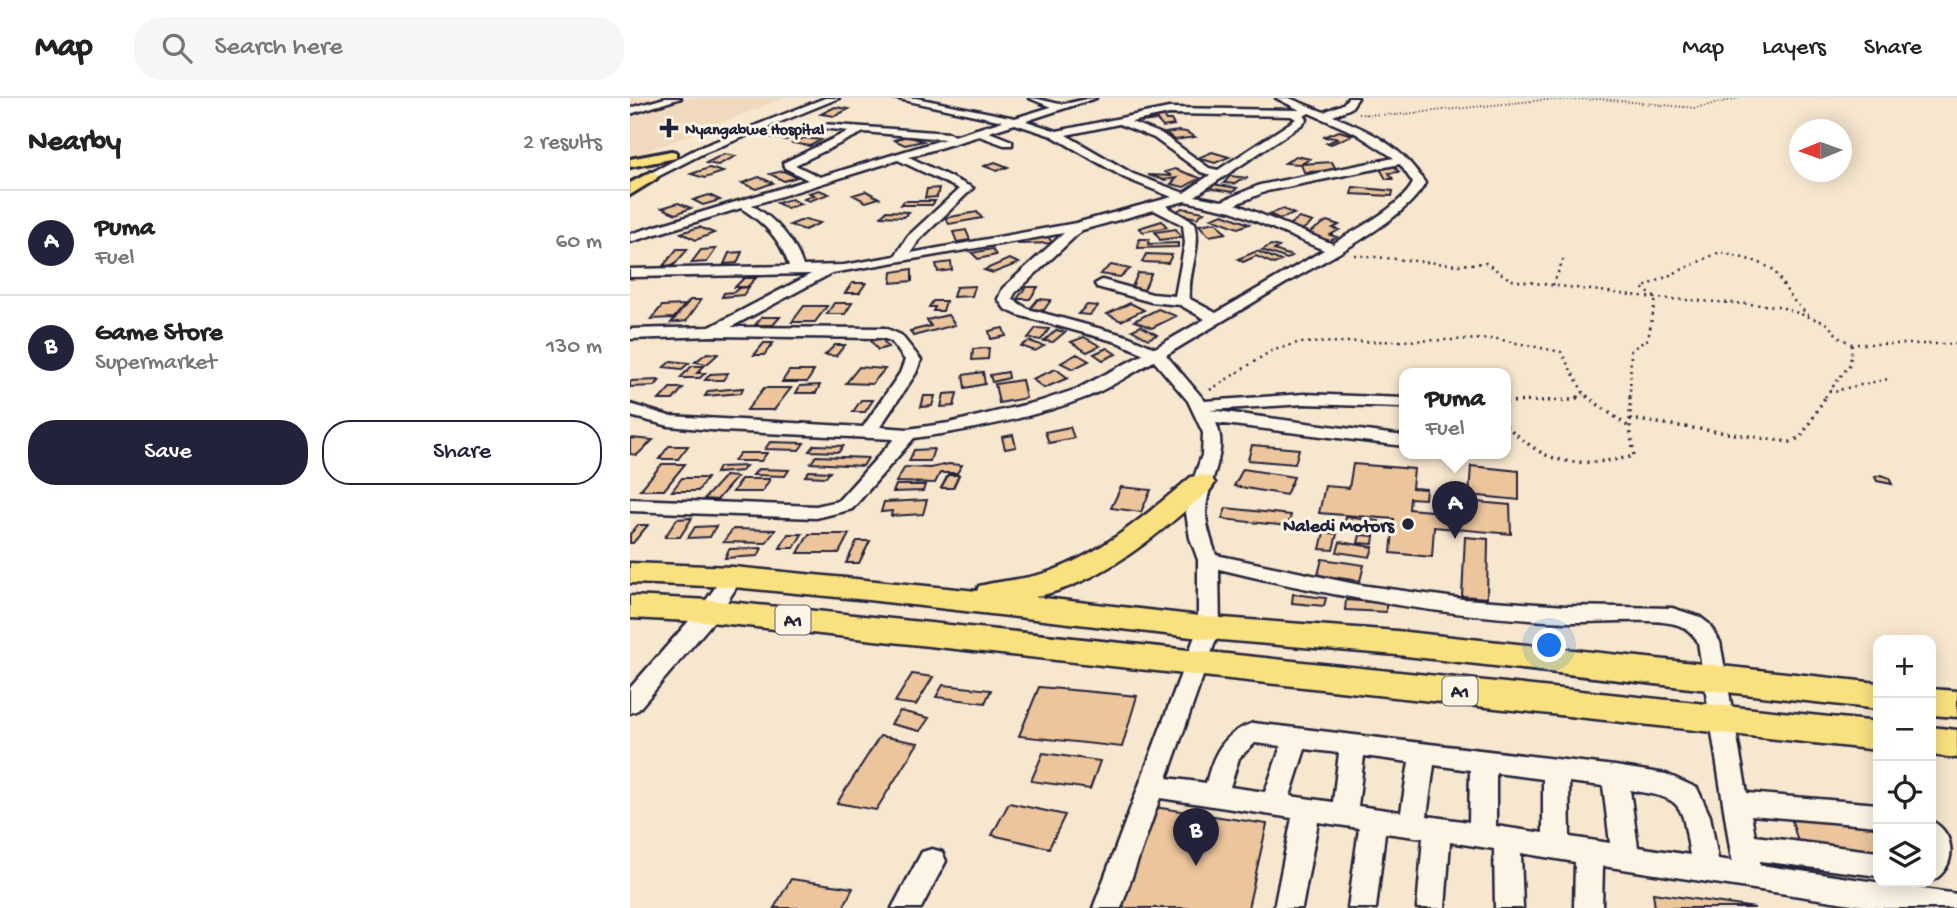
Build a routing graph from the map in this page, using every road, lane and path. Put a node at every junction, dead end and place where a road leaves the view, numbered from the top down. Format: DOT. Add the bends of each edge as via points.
graph roads {
  1 [pos="676,98"];
  2 [pos="813,98"];
  3 [pos="834,98"];
  4 [pos="899,98"];
  5 [pos="1034,98"];
  6 [pos="1091,98"];
  7 [pos="1281,98"];
  8 [pos="1353,98"];
  9 [pos="1739,98"];
  10 [pos="1061,107"];
  11 [pos="630,111"];
  12 [pos="1294,113"];
  13 [pos="1323,115"];
  14 [pos="1015,121"];
  15 [pos="1120,121"];
  16 [pos="826,126"];
  17 [pos="863,129"];
  18 [pos="979,132"];
  19 [pos="1056,134"];
  20 [pos="961,137"];
  21 [pos="1009,143"];
  22 [pos="671,155"];
  23 [pos="898,156"];
  24 [pos="1402,160"];
  25 [pos="631,172"];
  26 [pos="1220,175"];
  27 [pos="651,176"];
  28 [pos="819,181"];
  29 [pos="630,190"];
  30 [pos="1185,197"];
  31 [pos="742,204"];
  32 [pos="1224,205"];
  33 [pos="1156,206"];
  34 [pos="1077,227"];
  35 [pos="630,238"];
  36 [pos="1332,251"];
  37 [pos="1565,255"];
  38 [pos="900,259"];
  39 [pos="797,269"];
  40 [pos="828,270"];
  41 [pos="630,273"];
  42 [pos="1102,284"];
  43 [pos="1553,285"];
  44 [pos="1656,298"];
  45 [pos="1183,301"];
  46 [pos="1215,318"];
  47 [pos="1812,318"];
  48 [pos="713,331"];
  49 [pos="630,334"];
  50 [pos="1852,344"];
  51 [pos="1957,344"];
  52 [pos="1156,354"];
  53 [pos="1888,379"];
  54 [pos="1829,390"];
  55 [pos="1584,394"];
  56 [pos="1399,402"];
  57 [pos="1511,402"];
  58 [pos="1200,407"];
  59 [pos="630,409"];
  60 [pos="1630,419"];
  61 [pos="1630,428"];
  62 [pos="1511,430"];
  63 [pos="867,433"];
  64 [pos="908,434"];
  65 [pos="1399,440"];
  66 [pos="1201,483"];
  67 [pos="630,505"];
  68 [pos="1208,560"];
  69 [pos="630,573"];
  70 [pos="733,577"];
  71 [pos="956,600"];
  72 [pos="635,608"];
  73 [pos="710,611"];
  74 [pos="1209,628"];
  75 [pos="1196,662"];
  76 [pos="1714,680"];
  77 [pos="1873,696"];
  78 [pos="1936,702"];
  79 [pos="630,704"];
  80 [pos="1957,704"];
  81 [pos="1724,720"];
  82 [pos="1873,735"];
  83 [pos="1296,738"];
  84 [pos="1936,742"];
  85 [pos="1957,744"];
  86 [pos="1353,746"];
  87 [pos="1423,752"];
  88 [pos="1483,760"];
  89 [pos="1556,770"];
  90 [pos="1615,777"];
  91 [pos="1151,786"];
  92 [pos="1215,796"];
  93 [pos="1738,803"];
  94 [pos="1274,805"];
  95 [pos="1307,810"];
  96 [pos="1344,815"];
  97 [pos="1873,815"];
  98 [pos="1373,820"];
  99 [pos="1425,828"];
  100 [pos="1494,838"];
  101 [pos="1936,840"];
  102 [pos="1557,847"];
  103 [pos="1589,852"];
  104 [pos="1626,857"];
  105 [pos="932,861"];
  106 [pos="1746,861"];
  107 [pos="1873,864"];
  108 [pos="1936,865"];
  109 [pos="1706,867"];
  110 [pos="1957,907"];
  111 [pos="906,908"];
  112 [pos="1107,908"];
  113 [pos="1288,908"];
  114 [pos="1362,908"];
  115 [pos="1431,908"];
  116 [pos="1508,908"];
  117 [pos="1588,908"];
  1 -- 11 [label="street"];
  2 -- 22 [label="street"];
  3 -- 27 [label="street" via="700,150"];
  4 -- 14 [label="street"];
  5 -- 10 [label="street"];
  6 -- 10 [label="street"];
  7 -- 13 [label="street"];
  8 -- 13 [label="street" via="1347,106"];
  9 -- 13 [label="path" via="1695,107 1601,99 1395,115"];
  10 -- 14 [label="street"];
  12 -- 13 [label="street"];
  12 -- 15 [label="street" via="1169,111"];
  12 -- 26 [label="street" via="1302,119"];
  13 -- 24 [label="street" via="1371,137"];
  14 -- 18 [label="street"];
  14 -- 19 [label="street"];
  15 -- 19 [label="street"];
  15 -- 26 [label="street" via="1158,136 1205,170"];
  16 -- 17 [label="street"];
  17 -- 20 [label="street"];
  17 -- 28 [label="street" via="789,163"];
  18 -- 20 [label="street"];
  18 -- 21 [label="street"];
  19 -- 30 [label="street" via="1129,176"];
  20 -- 23 [label="street"];
  22 -- 25 [label="main road"];
  23 -- 28 [label="street"];
  23 -- 38 [label="street" via="967,188 913,239"];
  24 -- 32 [label="street" via="1264,188"];
  24 -- 36 [label="street" via="1415,173 1419,183 1415,191"];
  25 -- 27 [label="main road"];
  26 -- 30 [label="street"];
  27 -- 29 [label="main road"];
  28 -- 31 [label="street"];
  30 -- 32 [label="street"];
  30 -- 33 [label="street"];
  31 -- 35 [label="street"];
  31 -- 39 [label="street" via="774,224"];
  32 -- 36 [label="street"];
  33 -- 34 [label="street"];
  33 -- 45 [label="street" via="1189,223 1192,231"];
  34 -- 38 [label="street"];
  34 -- 52 [label="street" via="1008,291 1005,299 1023,312 1122,339"];
  36 -- 43 [label="path" via="1457,265 1486,263 1511,280"];
  36 -- 46 [label="street"];
  37 -- 43 [label="path"];
  38 -- 40 [label="street"];
  39 -- 40 [label="street"];
  39 -- 41 [label="street"];
  40 -- 48 [label="street"];
  42 -- 45 [label="street" via="1151,298"];
  43 -- 44 [label="path"];
  44 -- 47 [label="path" via="1778,306"];
  44 -- 47 [label="path" via="1642,288 1720,252 1774,270 1792,299"];
  44 -- 60 [label="path" via="1648,339 1631,351"];
  45 -- 46 [label="street"];
  46 -- 52 [label="street"];
  47 -- 50 [label="path"];
  48 -- 49 [label="street"];
  48 -- 63 [label="street" via="872,331 896,338 913,360"];
  50 -- 51 [label="path"];
  50 -- 54 [label="path" via="1850,364"];
  52 -- 58 [label="street"];
  52 -- 64 [label="street" via="1083,393 1046,405"];
  53 -- 54 [label="path" via="1839,392"];
  54 -- 60 [label="path" via="1801,436 1790,442"];
  55 -- 57 [label="path" via="1572,400"];
  55 -- 58 [label="path" via="1561,352 1497,339 1297,343 1270,351"];
  55 -- 61 [label="path"];
  56 -- 58 [label="street" via="1304,399"];
  58 -- 65 [label="street"];
  58 -- 66 [label="street" via="1212,433 1211,455"];
  59 -- 63 [label="street" via="669,421"];
  60 -- 61 [label="path"];
  61 -- 62 [label="path" via="1634,456 1621,460 1556,459"];
  63 -- 64 [label="street"];
  64 -- 67 [label="street" via="845,505 831,510"];
  66 -- 68 [label="street" via="1196,513"];
  66 -- 71 [label="highway" via="1116,551 1080,570 1040,585"];
  68 -- 74 [label="street"];
  68 -- 76 [label="street" via="1365,594 1558,615 1683,618 1700,628 1709,642"];
  69 -- 70 [label="highway, A1"];
  70 -- 71 [label="highway, A1"];
  70 -- 73 [label="street"];
  71 -- 74 [label="highway, A1"];
  72 -- 73 [label="highway, A1"];
  73 -- 75 [label="highway, A1"];
  73 -- 79 [label="street"];
  74 -- 75 [label="street"];
  74 -- 76 [label="highway, A1" via="1397,643"];
  75 -- 81 [label="highway, A1"];
  75 -- 91 [label="street"];
  76 -- 77 [label="highway, A1"];
  76 -- 81 [label="street"];
  78 -- 80 [label="highway"];
  81 -- 82 [label="highway, A1"];
  81 -- 93 [label="street"];
  83 -- 86 [label="street"];
  83 -- 92 [label="street" via="1253,733 1240,738 1230,746"];
  83 -- 94 [label="street"];
  84 -- 85 [label="highway"];
  86 -- 87 [label="street"];
  86 -- 96 [label="street"];
  87 -- 88 [label="street"];
  87 -- 99 [label="street"];
  88 -- 89 [label="street"];
  88 -- 100 [label="street"];
  89 -- 90 [label="street"];
  89 -- 102 [label="street"];
  90 -- 104 [label="street"];
  90 -- 109 [label="street" via="1665,785 1688,796 1697,816"];
  91 -- 92 [label="street"];
  91 -- 112 [label="street"];
  92 -- 94 [label="street"];
  93 -- 97 [label="street"];
  93 -- 106 [label="street"];
  94 -- 95 [label="street"];
  95 -- 96 [label="street"];
  95 -- 113 [label="street"];
  96 -- 98 [label="street"];
  98 -- 99 [label="street"];
  98 -- 114 [label="street"];
  99 -- 100 [label="street"];
  99 -- 115 [label="street"];
  100 -- 102 [label="street"];
  100 -- 116 [label="street"];
  101 -- 108 [label="street" via="1940,862"];
  102 -- 103 [label="street"];
  103 -- 104 [label="street"];
  103 -- 117 [label="street"];
  104 -- 109 [label="street"];
  105 -- 111 [label="street"];
  106 -- 107 [label="street"];
  106 -- 109 [label="street"];
  106 -- 110 [label="street"];
}
